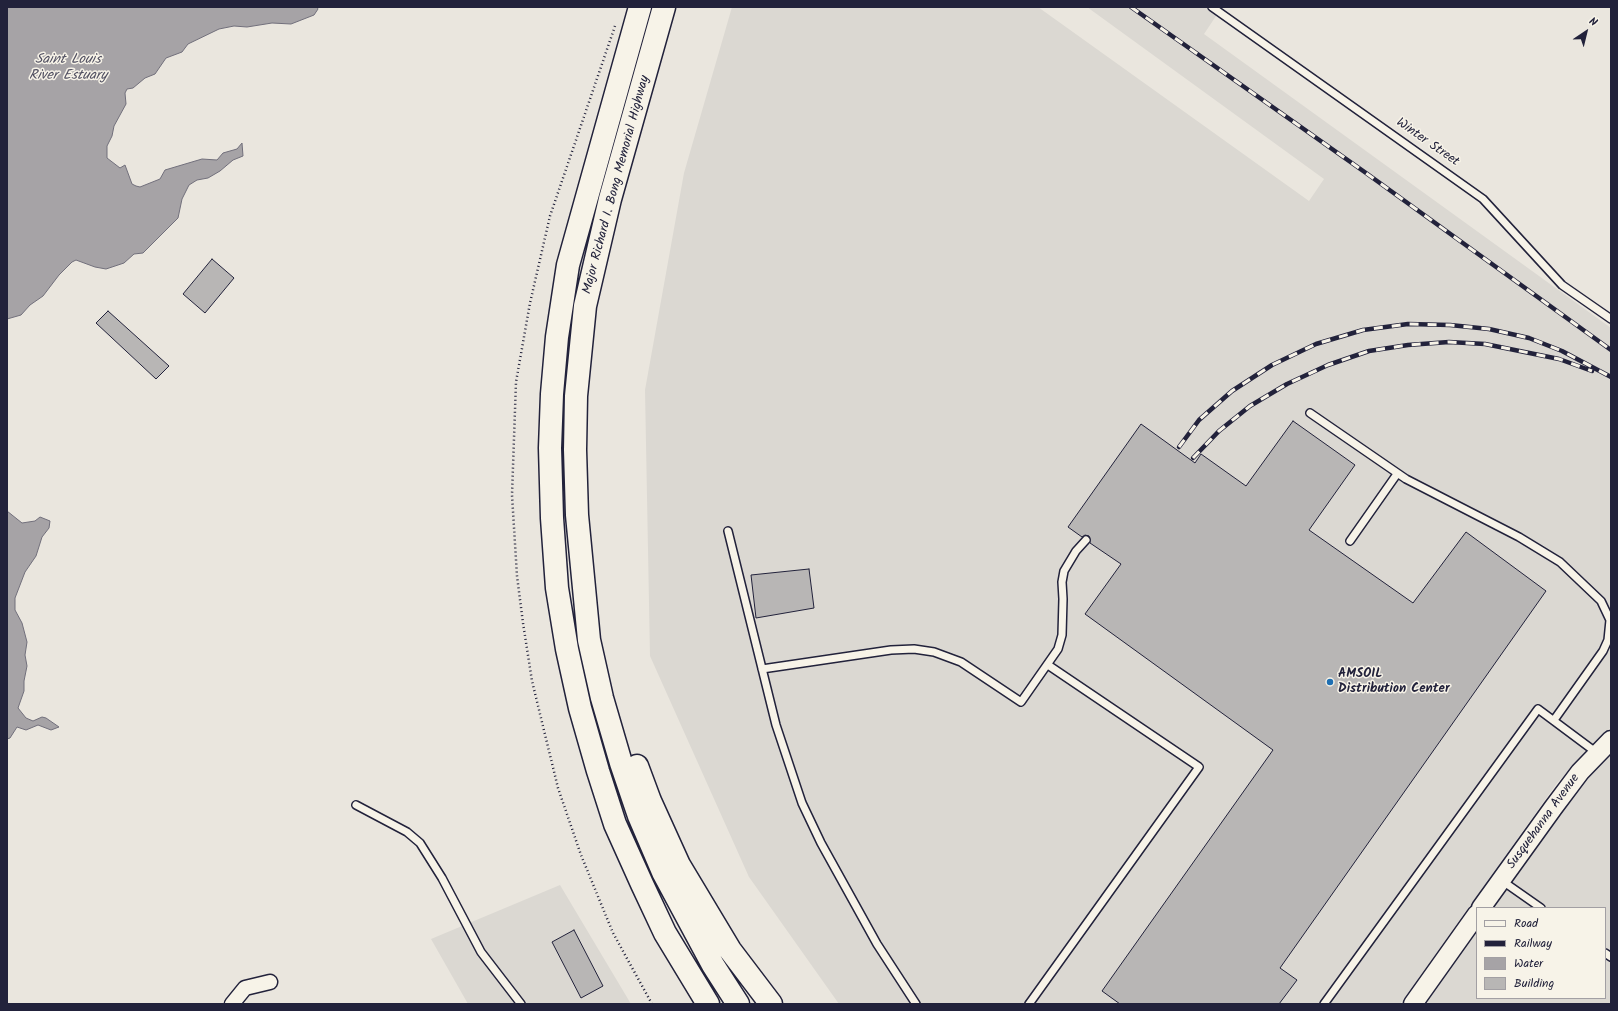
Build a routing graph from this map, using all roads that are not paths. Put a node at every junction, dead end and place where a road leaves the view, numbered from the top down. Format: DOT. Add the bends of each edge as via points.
graph roads {
  1 [pos="640,7"];
  2 [pos="664,7"];
  3 [pos="1212,7"];
  4 [pos="1611,319"];
  5 [pos="1310,413"];
  6 [pos="1397,474"];
  7 [pos="577,515"];
  8 [pos="728,531"];
  9 [pos="1086,540"];
  10 [pos="1350,540"];
  11 [pos="1048,665"];
  12 [pos="762,669"];
  13 [pos="1554,720"];
  14 [pos="1611,740"];
  15 [pos="1597,753"];
  16 [pos="356,805"];
  17 [pos="1501,880"];
  18 [pos="1482,907"];
  19 [pos="1540,907"];
  20 [pos="1476,915"];
  21 [pos="270,982"];
  22 [pos="232,1004"];
  23 [pos="521,1004"];
  24 [pos="708,1004"];
  25 [pos="738,1004"];
  26 [pos="771,1004"];
  27 [pos="916,1004"];
  28 [pos="1029,1004"];
  29 [pos="1324,1004"];
  30 [pos="1413,1004"];
  1 -- 24 [label="highway, Major Richard I. Bong Memorial Highway" via="568,265 557,337 552,394 552,518 557,588 567,649 580,708 615,824 665,933"];
  2 -- 7 [label="highway, Major Richard I. Bong Memorial Highway" via="610,200 585,306 576,396"];
  3 -- 4 [label="lane, Winter Street" via="1483,199 1562,285"];
  5 -- 6 [label="lane"];
  6 -- 10 [label="lane"];
  6 -- 13 [label="lane" via="1519,537 1550,556 1575,574 1601,601 1610,620 1608,640 1603,651"];
  7 -- 25 [label="highway, Major Richard I. Bong Memorial Highway" via="590,640 602,698 638,816 663,872 713,965"];
  7 -- 26 [label="highway" via="594,582 603,638 617,698 650,801 679,865 704,908 730,950"];
  8 -- 12 [label="lane"];
  9 -- 11 [label="lane" via="1069,561 1064,572 1062,635 1058,649"];
  11 -- 12 [label="lane" via="1021,702 961,662 934,652 914,649 891,650"];
  11 -- 28 [label="lane" via="1199,767"];
  12 -- 27 [label="lane" via="776,725 802,803 821,843 877,944"];
  13 -- 15 [label="lane"];
  13 -- 29 [label="lane" via="1538,709"];
  14 -- 15 [label="street, Susquehanna Avenue"];
  15 -- 17 [label="street, Susquehanna Avenue"];
  16 -- 23 [label="lane" via="407,832 420,843 442,878 481,952"];
  17 -- 18 [label="street, Susquehanna Avenue"];
  17 -- 19 [label="lane"];
  20 -- 30 [label="street"];
  21 -- 22 [label="street" via="245,988"];
}
